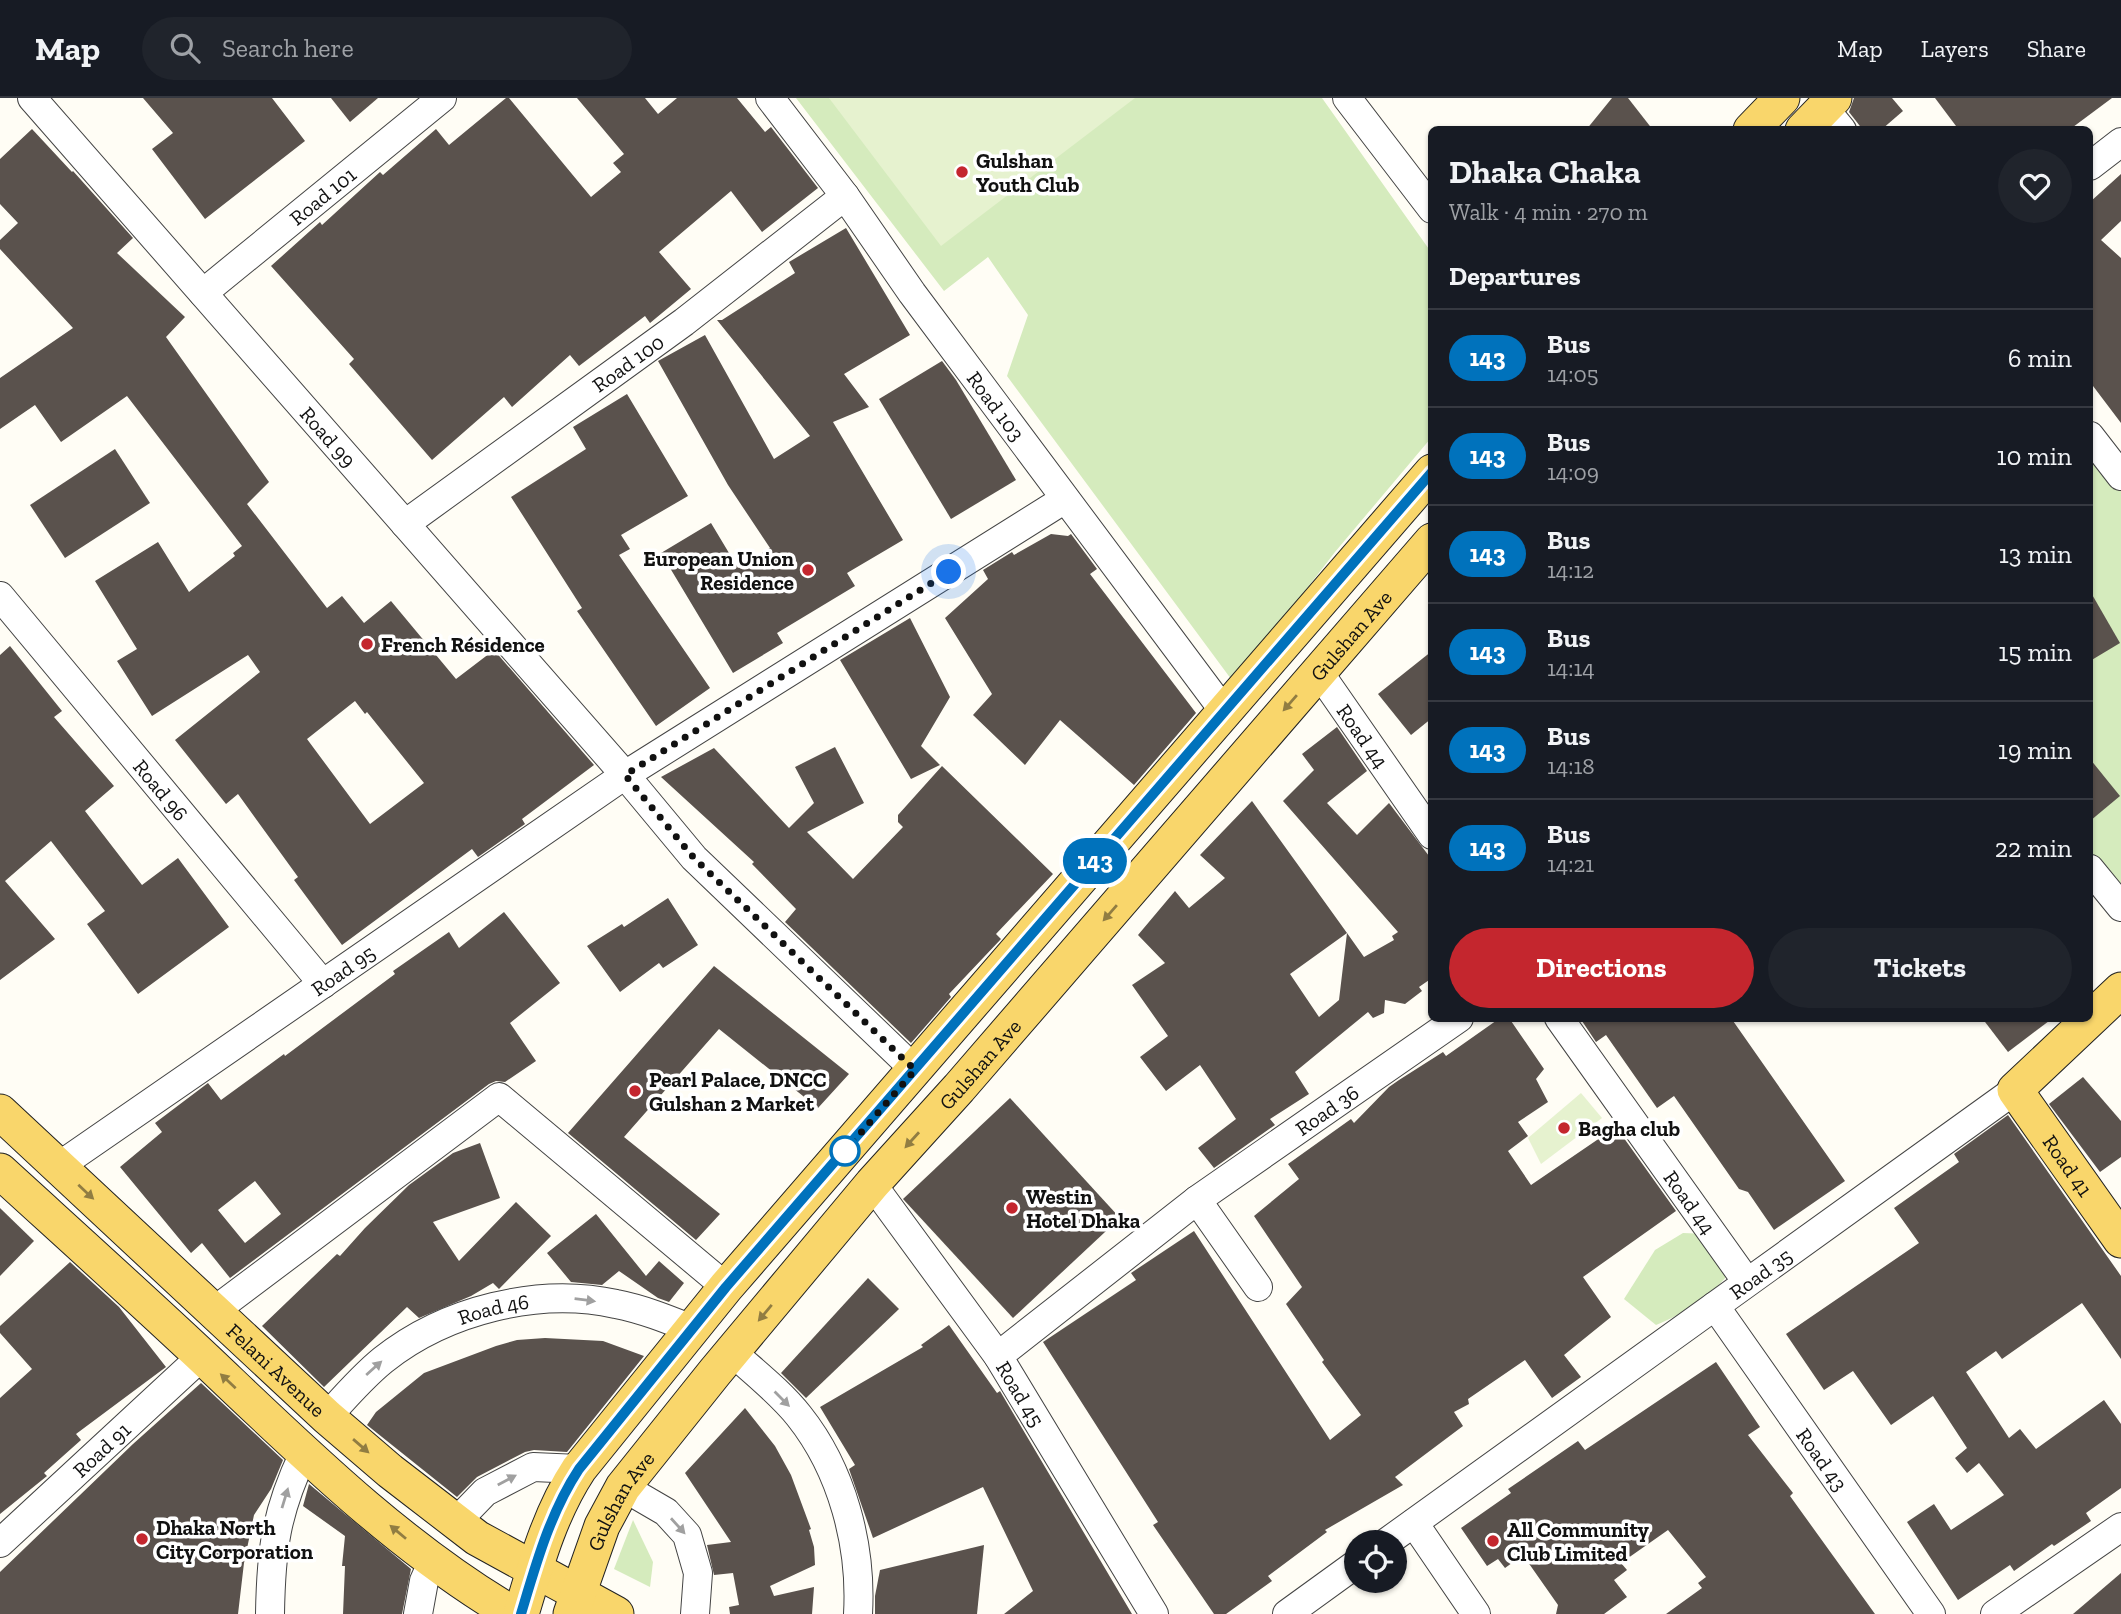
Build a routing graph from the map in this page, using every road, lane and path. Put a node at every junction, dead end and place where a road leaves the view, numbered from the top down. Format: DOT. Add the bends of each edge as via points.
graph roads {
  1 [pos="32,98"];
  2 [pos="442,98"];
  3 [pos="770,98"];
  4 [pos="1347,98"];
  5 [pos="2121,142"];
  6 [pos="2093,164"];
  7 [pos="845,195"];
  8 [pos="1428,204"];
  9 [pos="203,293"];
  10 [pos="2093,439"];
  11 [pos="2119,469"];
  12 [pos="1428,477"];
  13 [pos="1065,499"];
  14 [pos="405,524"];
  15 [pos="1428,546"];
  16 [pos="2,603"];
  17 [pos="1318,671"];
  18 [pos="1224,711"];
  19 [pos="625,775"];
  20 [pos="1428,829"];
  21 [pos="2093,873"];
  22 [pos="2121,906"];
  23 [pos="323,984"];
  24 [pos="2121,990"];
  25 [pos="2093,1016"];
  26 [pos="1452,1022"];
  27 [pos="1562,1022"];
  28 [pos="2087,1022"];
  29 [pos="915,1070"];
  30 [pos="2015,1090"];
  31 [pos="0,1112"];
  32 [pos="59,1166"];
  33 [pos="0,1171"];
  34 [pos="872,1184"];
  35 [pos="1197,1200"];
  36 [pos="2121,1240"];
  37 [pos="1747,1283"];
  38 [pos="726,1287"];
  39 [pos="1258,1287"];
  40 [pos="1715,1306"];
  41 [pos="214,1311"];
  42 [pos="692,1329"];
  43 [pos="732,1352"];
  44 [pos="202,1356"];
  45 [pos="998,1356"];
  46 [pos="327,1417"];
  47 [pos="304,1453"];
  48 [pos="579,1469"];
  49 [pos="623,1488"];
  50 [pos="455,1523"];
  51 [pos="1413,1523"];
  52 [pos="2121,1527"];
  53 [pos="1403,1530"];
  54 [pos="0,1543"];
  55 [pos="433,1561"];
  56 [pos="534,1570"];
  57 [pos="1344,1573"];
  58 [pos="575,1604"];
  59 [pos="270,1614"];
  60 [pos="418,1614"];
  61 [pos="513,1614"];
  62 [pos="521,1614"];
  63 [pos="616,1614"];
  64 [pos="695,1614"];
  65 [pos="858,1614"];
  66 [pos="1154,1614"];
  67 [pos="1287,1614"];
  68 [pos="1476,1614"];
  69 [pos="1931,1614"];
  70 [pos="1995,1614"];
  1 -- 9 [label="street, Road 99"];
  2 -- 9 [label="street, Road 101"];
  3 -- 7 [label="street, Road 103"];
  4 -- 8 [label="street"];
  5 -- 6 [label="street"];
  7 -- 13 [label="street, Road 103"];
  7 -- 14 [label="street, Road 100" via="684,322"];
  9 -- 14 [label="street, Road 99"];
  10 -- 11 [label="street"];
  12 -- 18 [label="main road"];
  13 -- 18 [label="street, Road 103"];
  13 -- 19 [label="street, Road 95"];
  14 -- 19 [label="street, Road 99"];
  15 -- 17 [label="main road, Gulshan Ave"];
  16 -- 23 [label="street, Road 96"];
  17 -- 20 [label="street, Road 44"];
  17 -- 34 [label="main road, Gulshan Ave, one-way"];
  18 -- 29 [label="main road"];
  19 -- 23 [label="street, Road 95"];
  19 -- 29 [label="street, Road 99" via="694,858"];
  21 -- 22 [label="street"];
  23 -- 32 [label="street, Road 95"];
  24 -- 25 [label="main road, Road 35"];
  26 -- 35 [label="street, Road 36"];
  27 -- 37 [label="street, Road 44"];
  28 -- 30 [label="main road, Road 35"];
  29 -- 38 [label="main road"];
  30 -- 36 [label="main road, Road 41"];
  30 -- 37 [label="street, Road 35"];
  31 -- 32 [label="main road, Felani Avenue"];
  32 -- 41 [label="main road, Felani Avenue, one-way"];
  33 -- 44 [label="main road, Felani Avenue"];
  34 -- 43 [label="main road, Gulshan Ave, one-way"];
  34 -- 45 [label="street, Road 45"];
  35 -- 39 [label="street"];
  35 -- 45 [label="street, Road 36"];
  37 -- 40 [label="street, Road 35"];
  38 -- 41 [label="street" via="499,1097"];
  38 -- 42 [label="main road"];
  40 -- 51 [label="street, Road 35"];
  40 -- 69 [label="street, Road 43"];
  41 -- 46 [label="main road, Felani Avenue"];
  46 -- 42 [label="street, Road 46, one-way" via="384,1359 454,1320 492,1307 572,1298 615,1303"];
  42 -- 48 [label="main road"];
  43 -- 49 [label="main road, Gulshan Ave"];
  43 -- 65 [label="street, one-way" via="799,1416 828,1465 843,1497 855,1542"];
  47 -- 44 [label="main road, Felani Avenue, one-way"];
  44 -- 54 [label="street, Road 91"];
  45 -- 66 [label="street, Road 45"];
  46 -- 50 [label="main road, Felani Avenue, one-way"];
  55 -- 47 [label="main road, Felani Avenue, one-way"];
  59 -- 47 [label="street, one-way" via="275,1532"];
  50 -- 48 [label="street, one-way" via="485,1492 533,1467"];
  48 -- 56 [label="main road" via="560,1502"];
  49 -- 58 [label="main road, Gulshan Ave" via="602,1526"];
  49 -- 64 [label="street, one-way" via="666,1512 687,1535 698,1573"];
  50 -- 56 [label="main road, Felani Avenue"];
  51 -- 53 [label="street, Road 35"];
  51 -- 68 [label="street"];
  52 -- 70 [label="street"];
  55 -- 60 [label="street"];
  55 -- 61 [label="main road, Felani Avenue"];
  56 -- 58 [label="main road, Felani Avenue"];
  56 -- 62 [label="main road"];
  57 -- 67 [label="street"];
  58 -- 63 [label="main road, Felani Avenue"];
}
